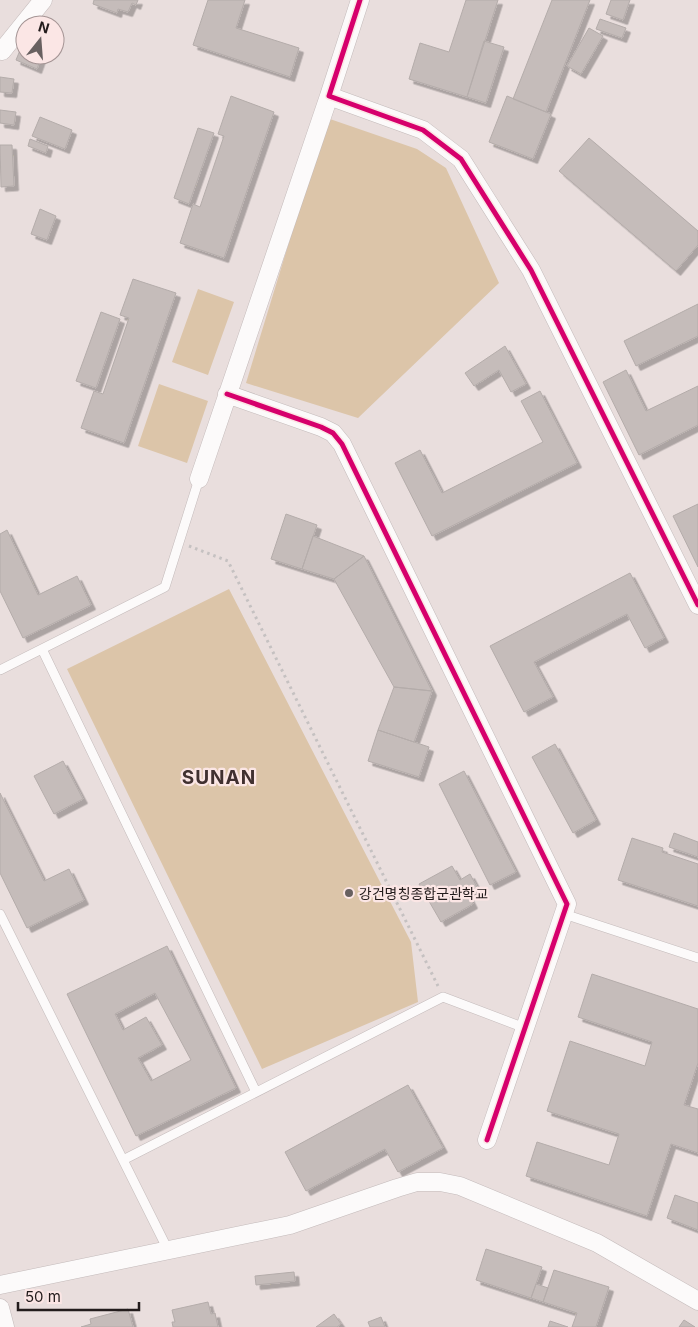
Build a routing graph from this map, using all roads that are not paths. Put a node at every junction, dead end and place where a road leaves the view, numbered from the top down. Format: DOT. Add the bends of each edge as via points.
graph roads {
  1 [pos="42,0"];
  2 [pos="360,0"];
  3 [pos="2,51"];
  4 [pos="329,96"];
  5 [pos="228,394"];
  6 [pos="199,479"];
  7 [pos="698,605"];
  8 [pos="42,649"];
  9 [pos="0,670"];
  10 [pos="0,914"];
  11 [pos="564,914"];
  12 [pos="698,958"];
  13 [pos="525,1028"];
  14 [pos="256,1092"];
  15 [pos="487,1140"];
  16 [pos="123,1160"];
  17 [pos="168,1250"];
  18 [pos="0,1285"];
  19 [pos="698,1301"];
  20 [pos="0,1308"];
  21 [pos="5,1327"];
  1 -- 3 [label="street"];
  2 -- 4 [label="street"];
  4 -- 5 [label="street"];
  4 -- 7 [label="street" via="423,130 461,159 531,270"];
  5 -- 6 [label="street"];
  5 -- 11 [label="street" via="321,426 342,444 567,904"];
  6 -- 8 [label="lane" via="164,587"];
  8 -- 9 [label="lane"];
  8 -- 14 [label="lane"];
  10 -- 16 [label="lane"];
  11 -- 12 [label="lane"];
  11 -- 13 [label="street"];
  13 -- 14 [label="lane" via="443,997"];
  13 -- 15 [label="street"];
  14 -- 16 [label="lane"];
  16 -- 17 [label="lane"];
  17 -- 18 [label="street"];
  17 -- 19 [label="street" via="290,1225 417,1182 440,1182 460,1186 597,1243"];
  20 -- 21 [label="street"];
}
